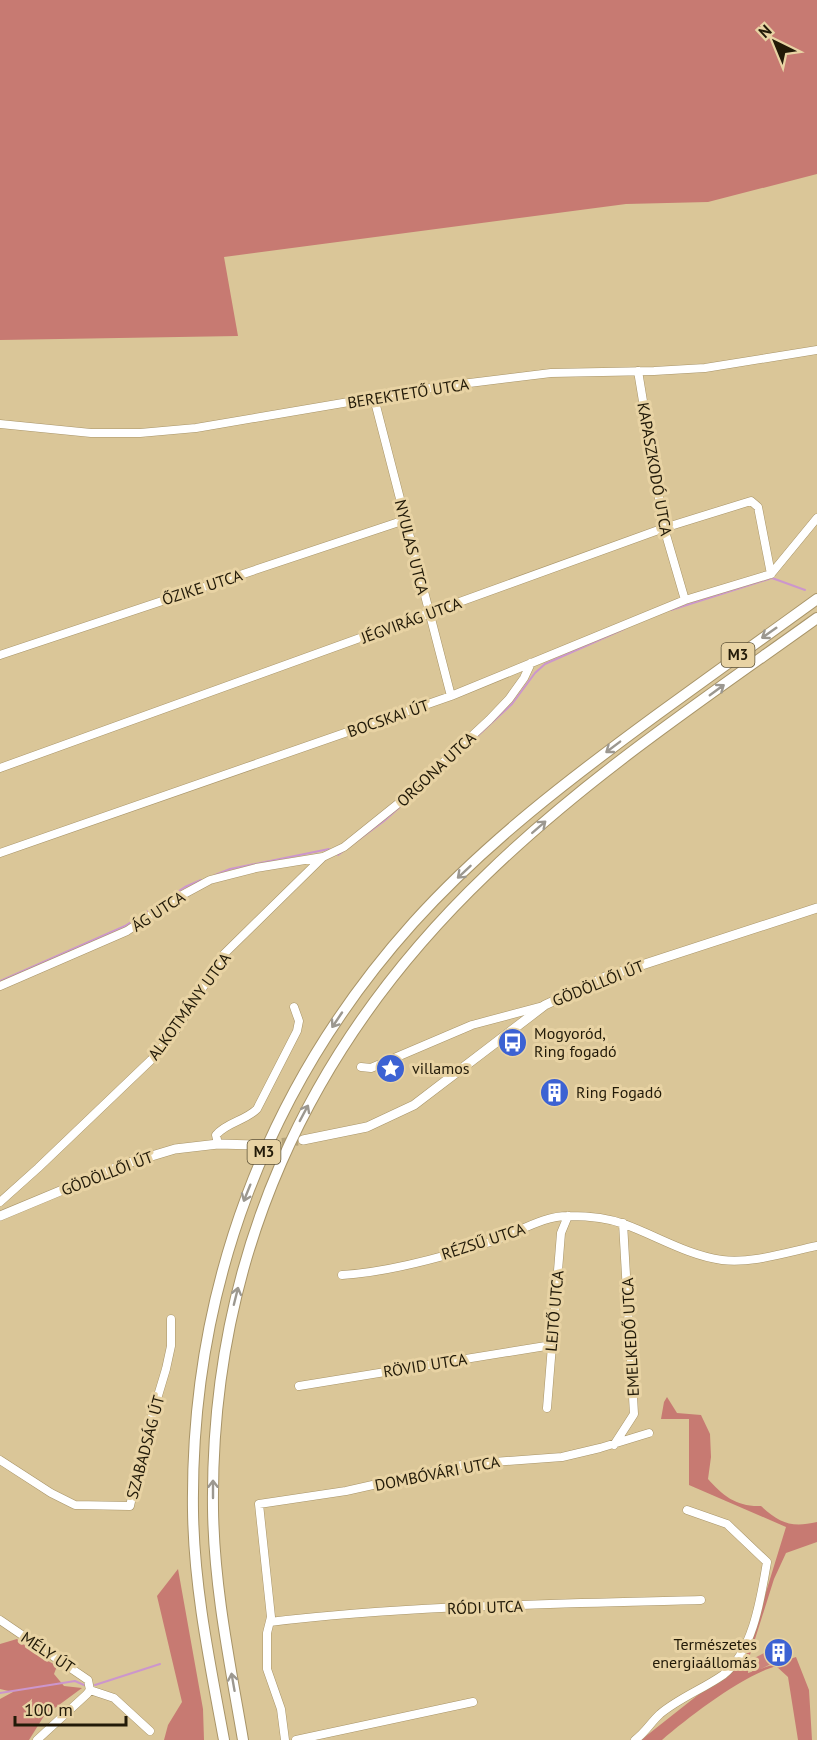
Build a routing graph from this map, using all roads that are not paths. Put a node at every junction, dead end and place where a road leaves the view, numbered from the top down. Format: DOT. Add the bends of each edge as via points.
graph roads {
  1 [pos="817,350"];
  2 [pos="638,371"];
  3 [pos="374,398"];
  4 [pos="0,424"];
  5 [pos="817,518"];
  6 [pos="405,520"];
  7 [pos="664,528"];
  8 [pos="771,574"];
  9 [pos="817,599"];
  10 [pos="686,600"];
  11 [pos="429,613"];
  12 [pos="817,618"];
  13 [pos="0,655"];
  14 [pos="531,663"];
  15 [pos="451,696"];
  16 [pos="0,768"];
  17 [pos="0,853"];
  18 [pos="323,857"];
  19 [pos="817,908"];
  20 [pos="0,986"];
  21 [pos="545,1005"];
  22 [pos="294,1007"];
  23 [pos="361,1067"];
  24 [pos="303,1140"];
  25 [pos="218,1144"];
  26 [pos="255,1145"];
  27 [pos="0,1202"];
  28 [pos="0,1216"];
  29 [pos="568,1216"];
  30 [pos="623,1223"];
  31 [pos="817,1246"];
  32 [pos="342,1275"];
  33 [pos="171,1319"];
  34 [pos="552,1345"];
  35 [pos="299,1386"];
  36 [pos="547,1408"];
  37 [pos="649,1433"];
  38 [pos="614,1445"];
  39 [pos="0,1460"];
  40 [pos="687,1510"];
  41 [pos="701,1600"];
  42 [pos="0,1620"];
  43 [pos="270,1622"];
  44 [pos="90,1690"];
  45 [pos="473,1702"];
  46 [pos="150,1731"];
  47 [pos="37,1740"];
  48 [pos="224,1740"];
  49 [pos="243,1740"];
  50 [pos="285,1740"];
  51 [pos="296,1740"];
  52 [pos="635,1740"];
  1 -- 2 [label="street, BEREKTETŐ UTCA" via="705,368"];
  2 -- 3 [label="street, BEREKTETŐ UTCA" via="551,373"];
  2 -- 7 [label="street, KAPASZKODÓ UTCA"];
  3 -- 4 [label="street, BEREKTETŐ UTCA" via="196,428 140,433 91,433"];
  3 -- 6 [label="street, NYULAS UTCA"];
  5 -- 8 [label="street"];
  6 -- 11 [label="street, NYULAS UTCA"];
  6 -- 13 [label="street, ŐZIKE UTCA"];
  7 -- 8 [label="street, JÉGVIRÁG UTCA" via="752,501 758,507"];
  7 -- 10 [label="street, KAPASZKODÓ UTCA"];
  7 -- 11 [label="street, JÉGVIRÁG UTCA"];
  8 -- 10 [label="street, BOCSKAI ÚT"];
  9 -- 48 [label="highway, M3, one-way" via="590,764 446,888 358,989 288,1102 257,1169 231,1240 207,1334 197,1405 195,1545 201,1610"];
  10 -- 14 [label="street, BOCSKAI ÚT"];
  11 -- 15 [label="street, NYULAS UTCA"];
  11 -- 16 [label="street, JÉGVIRÁG UTCA"];
  49 -- 12 [label="highway, M3, one-way" via="214,1541 215,1434 233,1310 259,1217 287,1146 356,1027 397,971 459,901 597,779"];
  14 -- 15 [label="street, BOCSKAI ÚT"];
  14 -- 18 [label="street, ORGONA UTCA" via="509,699 481,728 371,827"];
  15 -- 17 [label="street, BOCSKAI ÚT"];
  18 -- 20 [label="street, ÁG UTCA" via="210,880 127,931"];
  18 -- 27 [label="street, ALKOTMÁNY UTCA" via="224,954 174,1033 151,1060"];
  19 -- 21 [label="main road, GÖDÖLLŐI ÚT" via="605,977"];
  21 -- 23 [label="street" via="472,1025 371,1068"];
  21 -- 24 [label="main road, GÖDÖLLŐI ÚT" via="414,1105 367,1127"];
  22 -- 25 [label="street" via="299,1021 297,1031 257,1109 220,1130 216,1135"];
  25 -- 26 [label="main road, GÖDÖLLŐI ÚT"];
  25 -- 28 [label="main road, GÖDÖLLŐI ÚT" via="175,1149 125,1164"];
  29 -- 30 [label="street, RÉZSŰ UTCA"];
  29 -- 32 [label="street, RÉZSŰ UTCA" via="395,1268"];
  29 -- 34 [label="street, LEJTŐ UTCA" via="561,1233"];
  30 -- 31 [label="street, RÉZSŰ UTCA" via="663,1243 723,1260"];
  30 -- 38 [label="street, EMELKEDŐ UTCA" via="634,1414"];
  33 -- 39 [label="street, SZABADSÁG ÚT" via="166,1369 130,1506 75,1505"];
  34 -- 35 [label="street, RÖVID UTCA"];
  34 -- 36 [label="street, LEJTŐ UTCA"];
  37 -- 38 [label="street, DOMBÓVÁRI UTCA"];
  38 -- 43 [label="street, DOMBÓVÁRI UTCA" via="562,1457 466,1464 346,1491 259,1504"];
  40 -- 52 [label="street" via="727,1524 767,1562 754,1622 743,1652 726,1672 659,1715"];
  41 -- 43 [label="street, RÓDI UTCA" via="478,1606"];
  42 -- 44 [label="street, MÉLY ÚT" via="88,1680"];
  43 -- 50 [label="street" via="267,1669 281,1709"];
  44 -- 46 [label="street, MÉLY ÚT" via="114,1698"];
  44 -- 47 [label="street"];
  45 -- 51 [label="street"];
}
